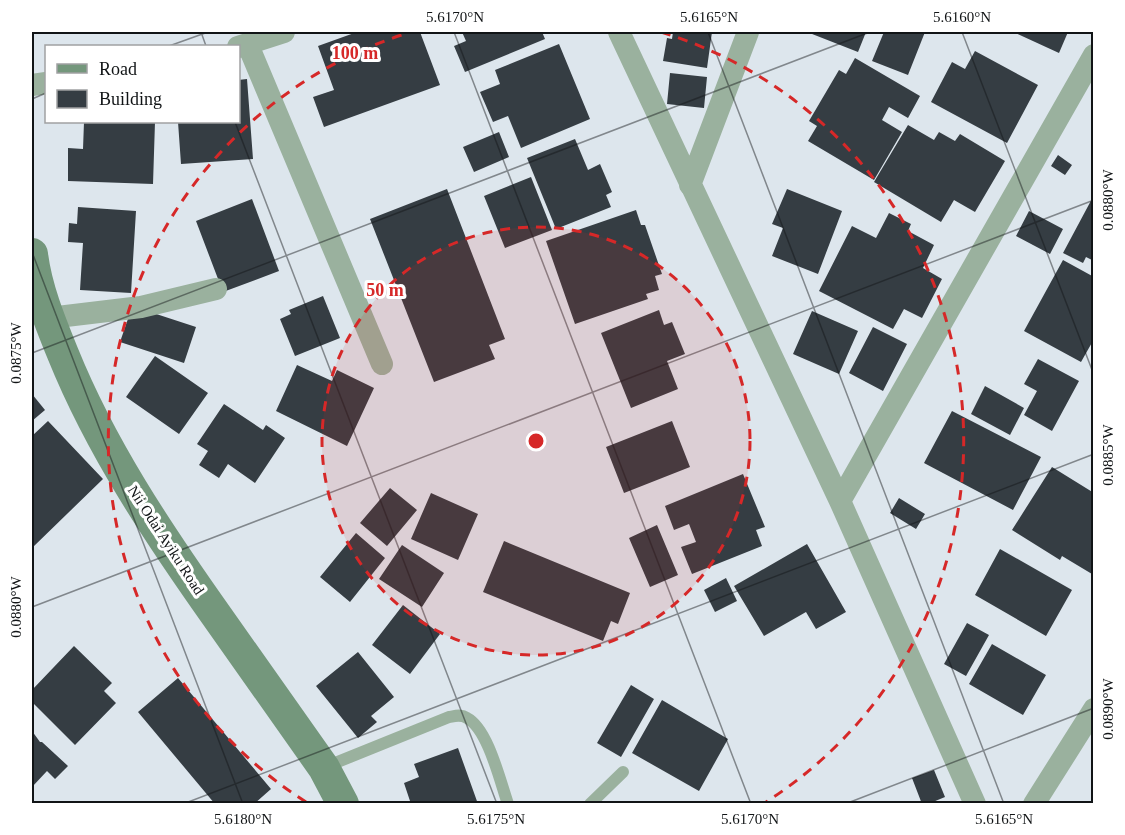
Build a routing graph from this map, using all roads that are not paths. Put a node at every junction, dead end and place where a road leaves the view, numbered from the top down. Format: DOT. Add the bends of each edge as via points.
graph roads {
  1 [pos="284,32"];
  2 [pos="619,32"];
  3 [pos="748,32"];
  4 [pos="243,46"];
  5 [pos="1094,55"];
  6 [pos="690,185"];
  7 [pos="32,254"];
  8 [pos="216,289"];
  9 [pos="49,318"];
  10 [pos="382,364"];
  11 [pos="840,501"];
  12 [pos="1094,709"];
  13 [pos="324,768"];
  14 [pos="623,772"];
  15 [pos="344,804"];
  16 [pos="508,804"];
  17 [pos="590,804"];
  18 [pos="975,804"];
  19 [pos="1034,804"];
  1 -- 4 [label="street"];
  2 -- 6 [label="street"];
  3 -- 6 [label="street"];
  4 -- 10 [label="street"];
  5 -- 11 [label="street"];
  6 -- 11 [label="street"];
  7 -- 9 [label="street, Nii Odai Ayiku Road"];
  8 -- 9 [label="street" via="141,307"];
  9 -- 13 [label="street, Nii Odai Ayiku Road" via="105,443 163,540"];
  11 -- 18 [label="street"];
  12 -- 19 [label="street"];
  13 -- 15 [label="street, Nii Odai Ayiku Road"];
  13 -- 16 [label="lane" via="448,717 465,716 483,733"];
  14 -- 17 [label="lane"];
}
